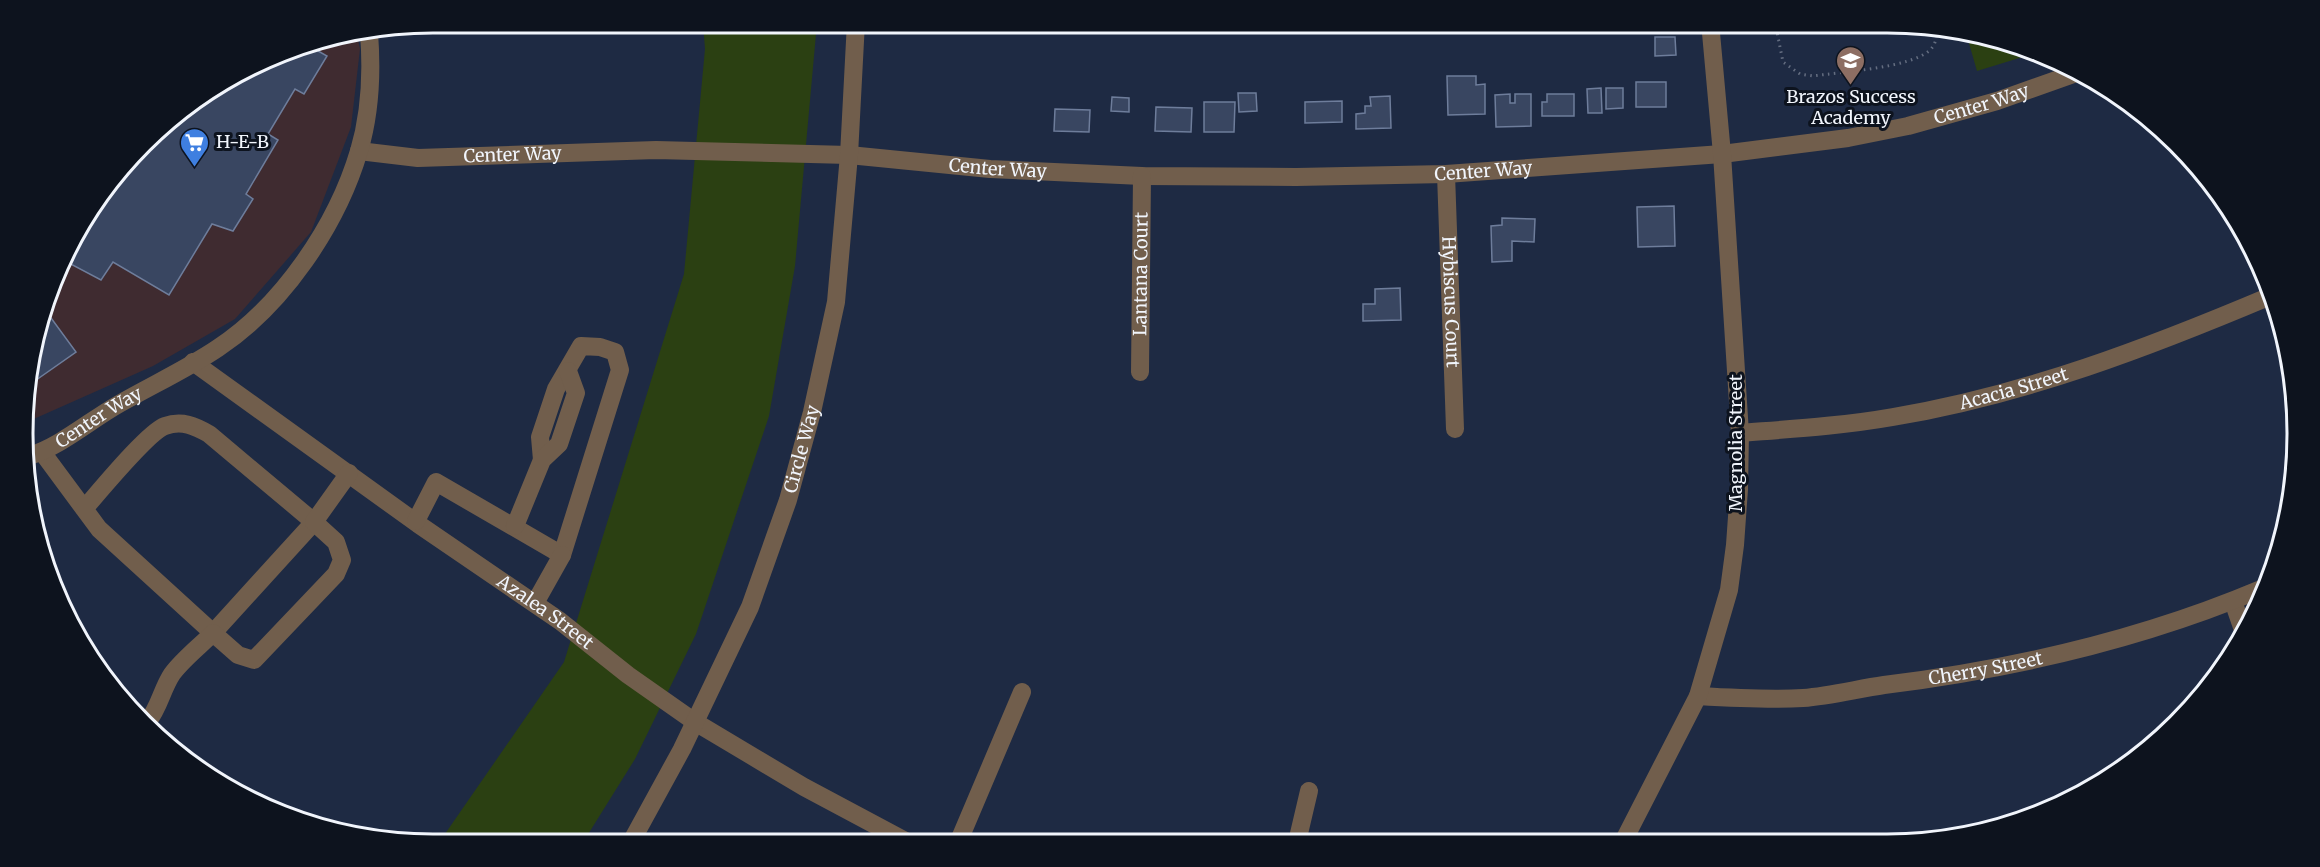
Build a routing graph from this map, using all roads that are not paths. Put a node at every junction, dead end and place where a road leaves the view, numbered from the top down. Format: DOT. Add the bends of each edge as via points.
graph roads {
  1 [pos="855,33"];
  2 [pos="1711,33"];
  3 [pos="369,38"];
  4 [pos="2068,76"];
  5 [pos="360,151"];
  6 [pos="1722,153"];
  7 [pos="849,155"];
  8 [pos="1446,174"];
  9 [pos="1142,176"];
  10 [pos="2264,299"];
  11 [pos="193,362"];
  12 [pos="1140,372"];
  13 [pos="1455,429"];
  14 [pos="1740,433"];
  15 [pos="33,456"];
  16 [pos="34,457"];
  17 [pos="349,473"];
  18 [pos="84,509"];
  19 [pos="416,521"];
  20 [pos="314,522"];
  21 [pos="514,526"];
  22 [pos="562,555"];
  23 [pos="2255,592"];
  24 [pos="2233,601"];
  25 [pos="535,603"];
  26 [pos="2240,621"];
  27 [pos="213,633"];
  28 [pos="1022,692"];
  29 [pos="1698,696"];
  30 [pos="151,718"];
  31 [pos="694,722"];
  32 [pos="1309,791"];
  33 [pos="635,834"];
  34 [pos="892,834"];
  35 [pos="962,834"];
  36 [pos="1299,834"];
  37 [pos="1627,834"];
  1 -- 7 [label="street, Circle Way"];
  2 -- 6 [label="street, Magnolia Street"];
  3 -- 5 [label="street" via="369,99"];
  4 -- 6 [label="street, Center Way" via="1908,126 1848,138"];
  5 -- 7 [label="street, Center Way" via="418,158 656,150"];
  5 -- 11 [label="street, Center Way" via="340,200 293,277 255,317 219,347"];
  6 -- 8 [label="street, Center Way"];
  6 -- 14 [label="street, Magnolia Street"];
  7 -- 9 [label="street, Center Way" via="990,169"];
  7 -- 31 [label="street, Circle Way" via="836,302 789,500 750,608"];
  8 -- 9 [label="street, Center Way"];
  8 -- 13 [label="street, Hybiscus Court"];
  9 -- 12 [label="street, Lantana Court"];
  10 -- 14 [label="street, Acacia Street" via="2163,340 2034,384 1957,404 1832,426"];
  11 -- 15 [label="street, Center Way"];
  11 -- 17 [label="street, Azalea Street"];
  14 -- 29 [label="street, Magnolia Street" via="1729,590"];
  16 -- 18 [label="street"];
  17 -- 19 [label="street, Azalea Street"];
  17 -- 20 [label="street"];
  18 -- 20 [label="street" via="149,437 165,426 189,423 209,434"];
  18 -- 27 [label="street" via="99,529"];
  19 -- 21 [label="street" via="436,482"];
  19 -- 25 [label="street, Azalea Street"];
  20 -- 27 [label="street"];
  20 -- 27 [label="street" via="336,542 342,560 336,574 254,660 238,655"];
  21 -- 22 [label="street"];
  21 -- 22 [label="street" via="542,460 540,437 556,389 581,346 600,346 615,352 620,370"];
  22 -- 25 [label="street"];
  23 -- 24 [label="street, Cherry Street"];
  24 -- 26 [label="street"];
  24 -- 29 [label="street, Cherry Street" via="2092,647 1942,678 1805,698"];
  25 -- 31 [label="street, Azalea Street"];
  27 -- 30 [label="street" via="172,674"];
  28 -- 35 [label="street"];
  29 -- 37 [label="street, Magnolia Street"];
  31 -- 33 [label="street, Circle Way"];
  31 -- 34 [label="street, Azalea Street"];
  32 -- 36 [label="street"];
}
